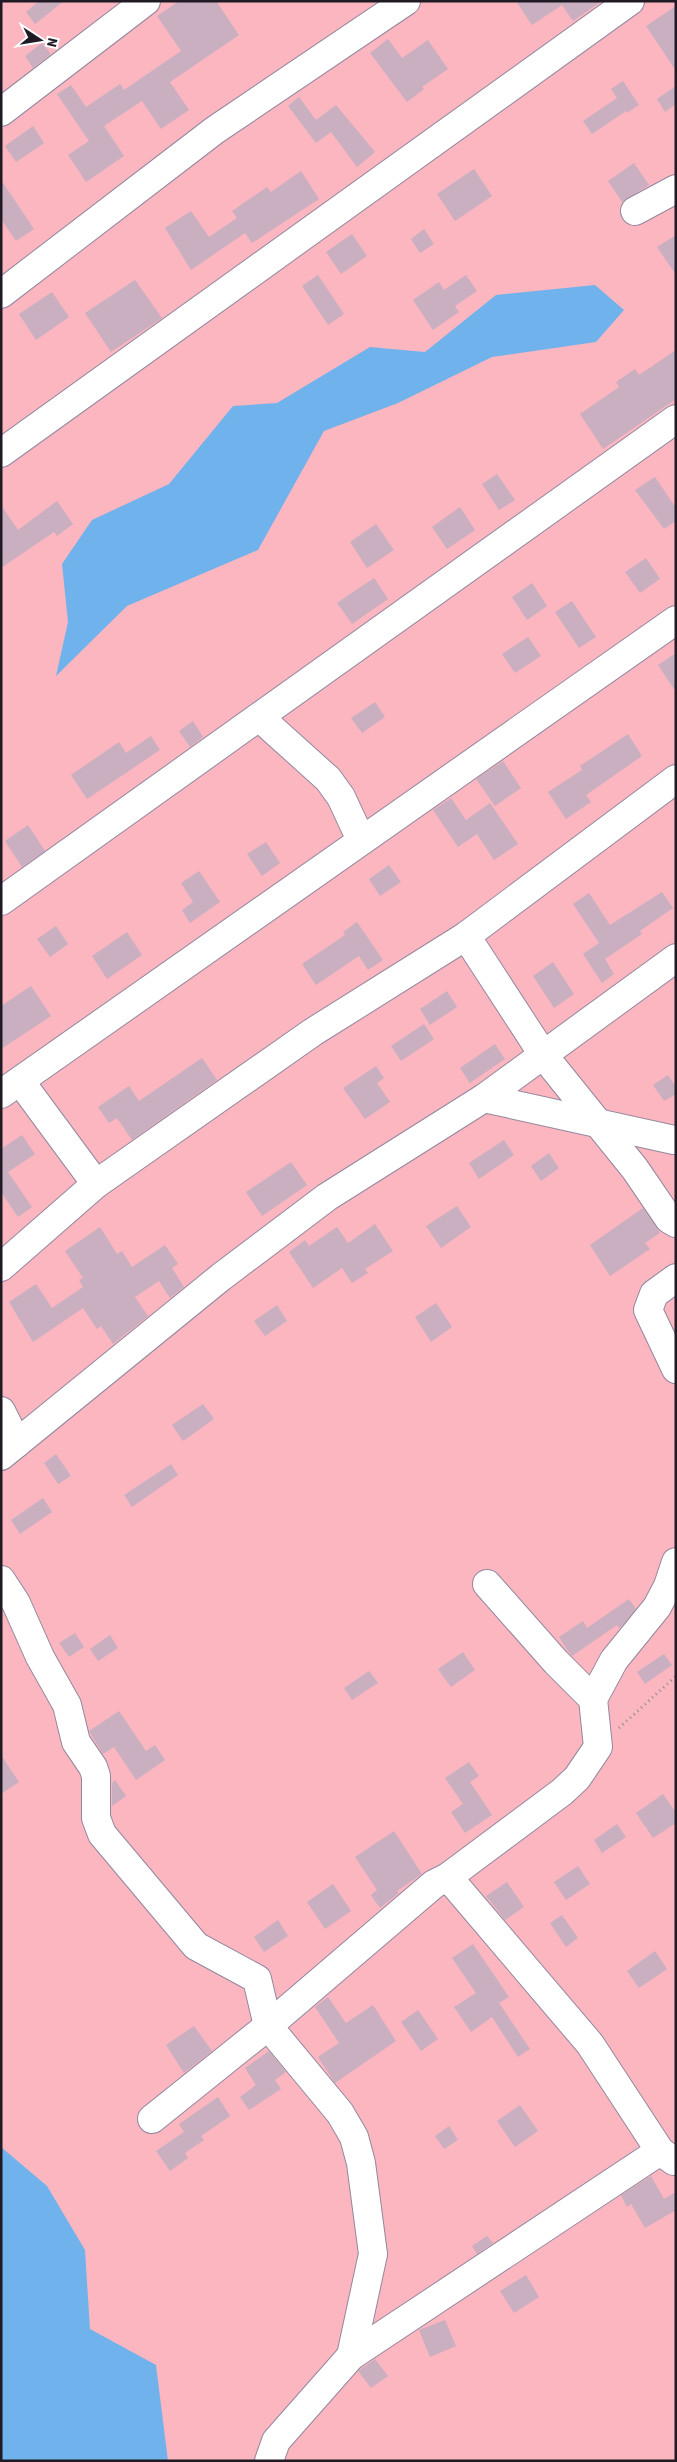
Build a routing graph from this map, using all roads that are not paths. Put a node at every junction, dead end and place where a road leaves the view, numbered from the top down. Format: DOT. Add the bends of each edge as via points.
graph roads {
  1 [pos="146,1"];
  2 [pos="406,1"];
  3 [pos="630,1"];
  4 [pos="1,112"];
  5 [pos="676,190"];
  6 [pos="635,211"];
  7 [pos="1,294"];
  8 [pos="676,419"];
  9 [pos="1,453"];
  10 [pos="676,620"];
  11 [pos="259,717"];
  12 [pos="676,779"];
  13 [pos="361,840"];
  14 [pos="1,902"];
  15 [pos="466,936"];
  16 [pos="676,958"];
  17 [pos="544,1056"];
  18 [pos="11,1088"];
  19 [pos="484,1098"];
  20 [pos="596,1122"];
  21 [pos="675,1139"];
  22 [pos="635,1169"];
  23 [pos="96,1184"];
  24 [pos="676,1223"];
  25 [pos="1,1267"];
  26 [pos="676,1278"];
  27 [pos="676,1368"];
  28 [pos="1,1411"];
  29 [pos="9,1449"];
  30 [pos="676,1562"];
  31 [pos="1,1580"];
  32 [pos="487,1584"];
  33 [pos="593,1699"];
  34 [pos="448,1877"];
  35 [pos="268,2026"];
  36 [pos="152,2119"];
  37 [pos="668,2156"];
  38 [pos="351,2356"];
  39 [pos="269,2461"];
  1 -- 4 [label="street"];
  2 -- 7 [label="street" via="215,130"];
  3 -- 9 [label="street"];
  5 -- 6 [label="street"];
  8 -- 11 [label="street"];
  10 -- 13 [label="street"];
  11 -- 13 [label="street" via="328,779 341,797"];
  11 -- 14 [label="street"];
  12 -- 15 [label="street"];
  13 -- 18 [label="street"];
  15 -- 17 [label="street"];
  15 -- 23 [label="street" via="313,1032"];
  16 -- 17 [label="street"];
  17 -- 19 [label="street"];
  17 -- 20 [label="street"];
  18 -- 23 [label="street"];
  19 -- 20 [label="street"];
  19 -- 29 [label="street" via="328,1197 221,1277"];
  20 -- 21 [label="street"];
  20 -- 22 [label="street"];
  21 -- 22 [label="street"];
  22 -- 24 [label="street" via="669,1220"];
  23 -- 25 [label="street"];
  26 -- 27 [label="street" via="654,1294 648,1310"];
  28 -- 29 [label="street"];
  30 -- 33 [label="street" via="657,1607 614,1660"];
  31 -- 35 [label="street" via="16,1602 40,1658 67,1705 76,1742 93,1767 96,1818 102,1834 196,1946 257,1979"];
  32 -- 33 [label="street"];
  33 -- 34 [label="street" via="598,1748 577,1778"];
  34 -- 35 [label="street" via="434,1884"];
  34 -- 37 [label="street" via="584,2036"];
  35 -- 36 [label="street"];
  35 -- 38 [label="street" via="340,2113 354,2137 362,2163 373,2254"];
  37 -- 38 [label="street"];
  38 -- 39 [label="street" via="276,2441"];
}
